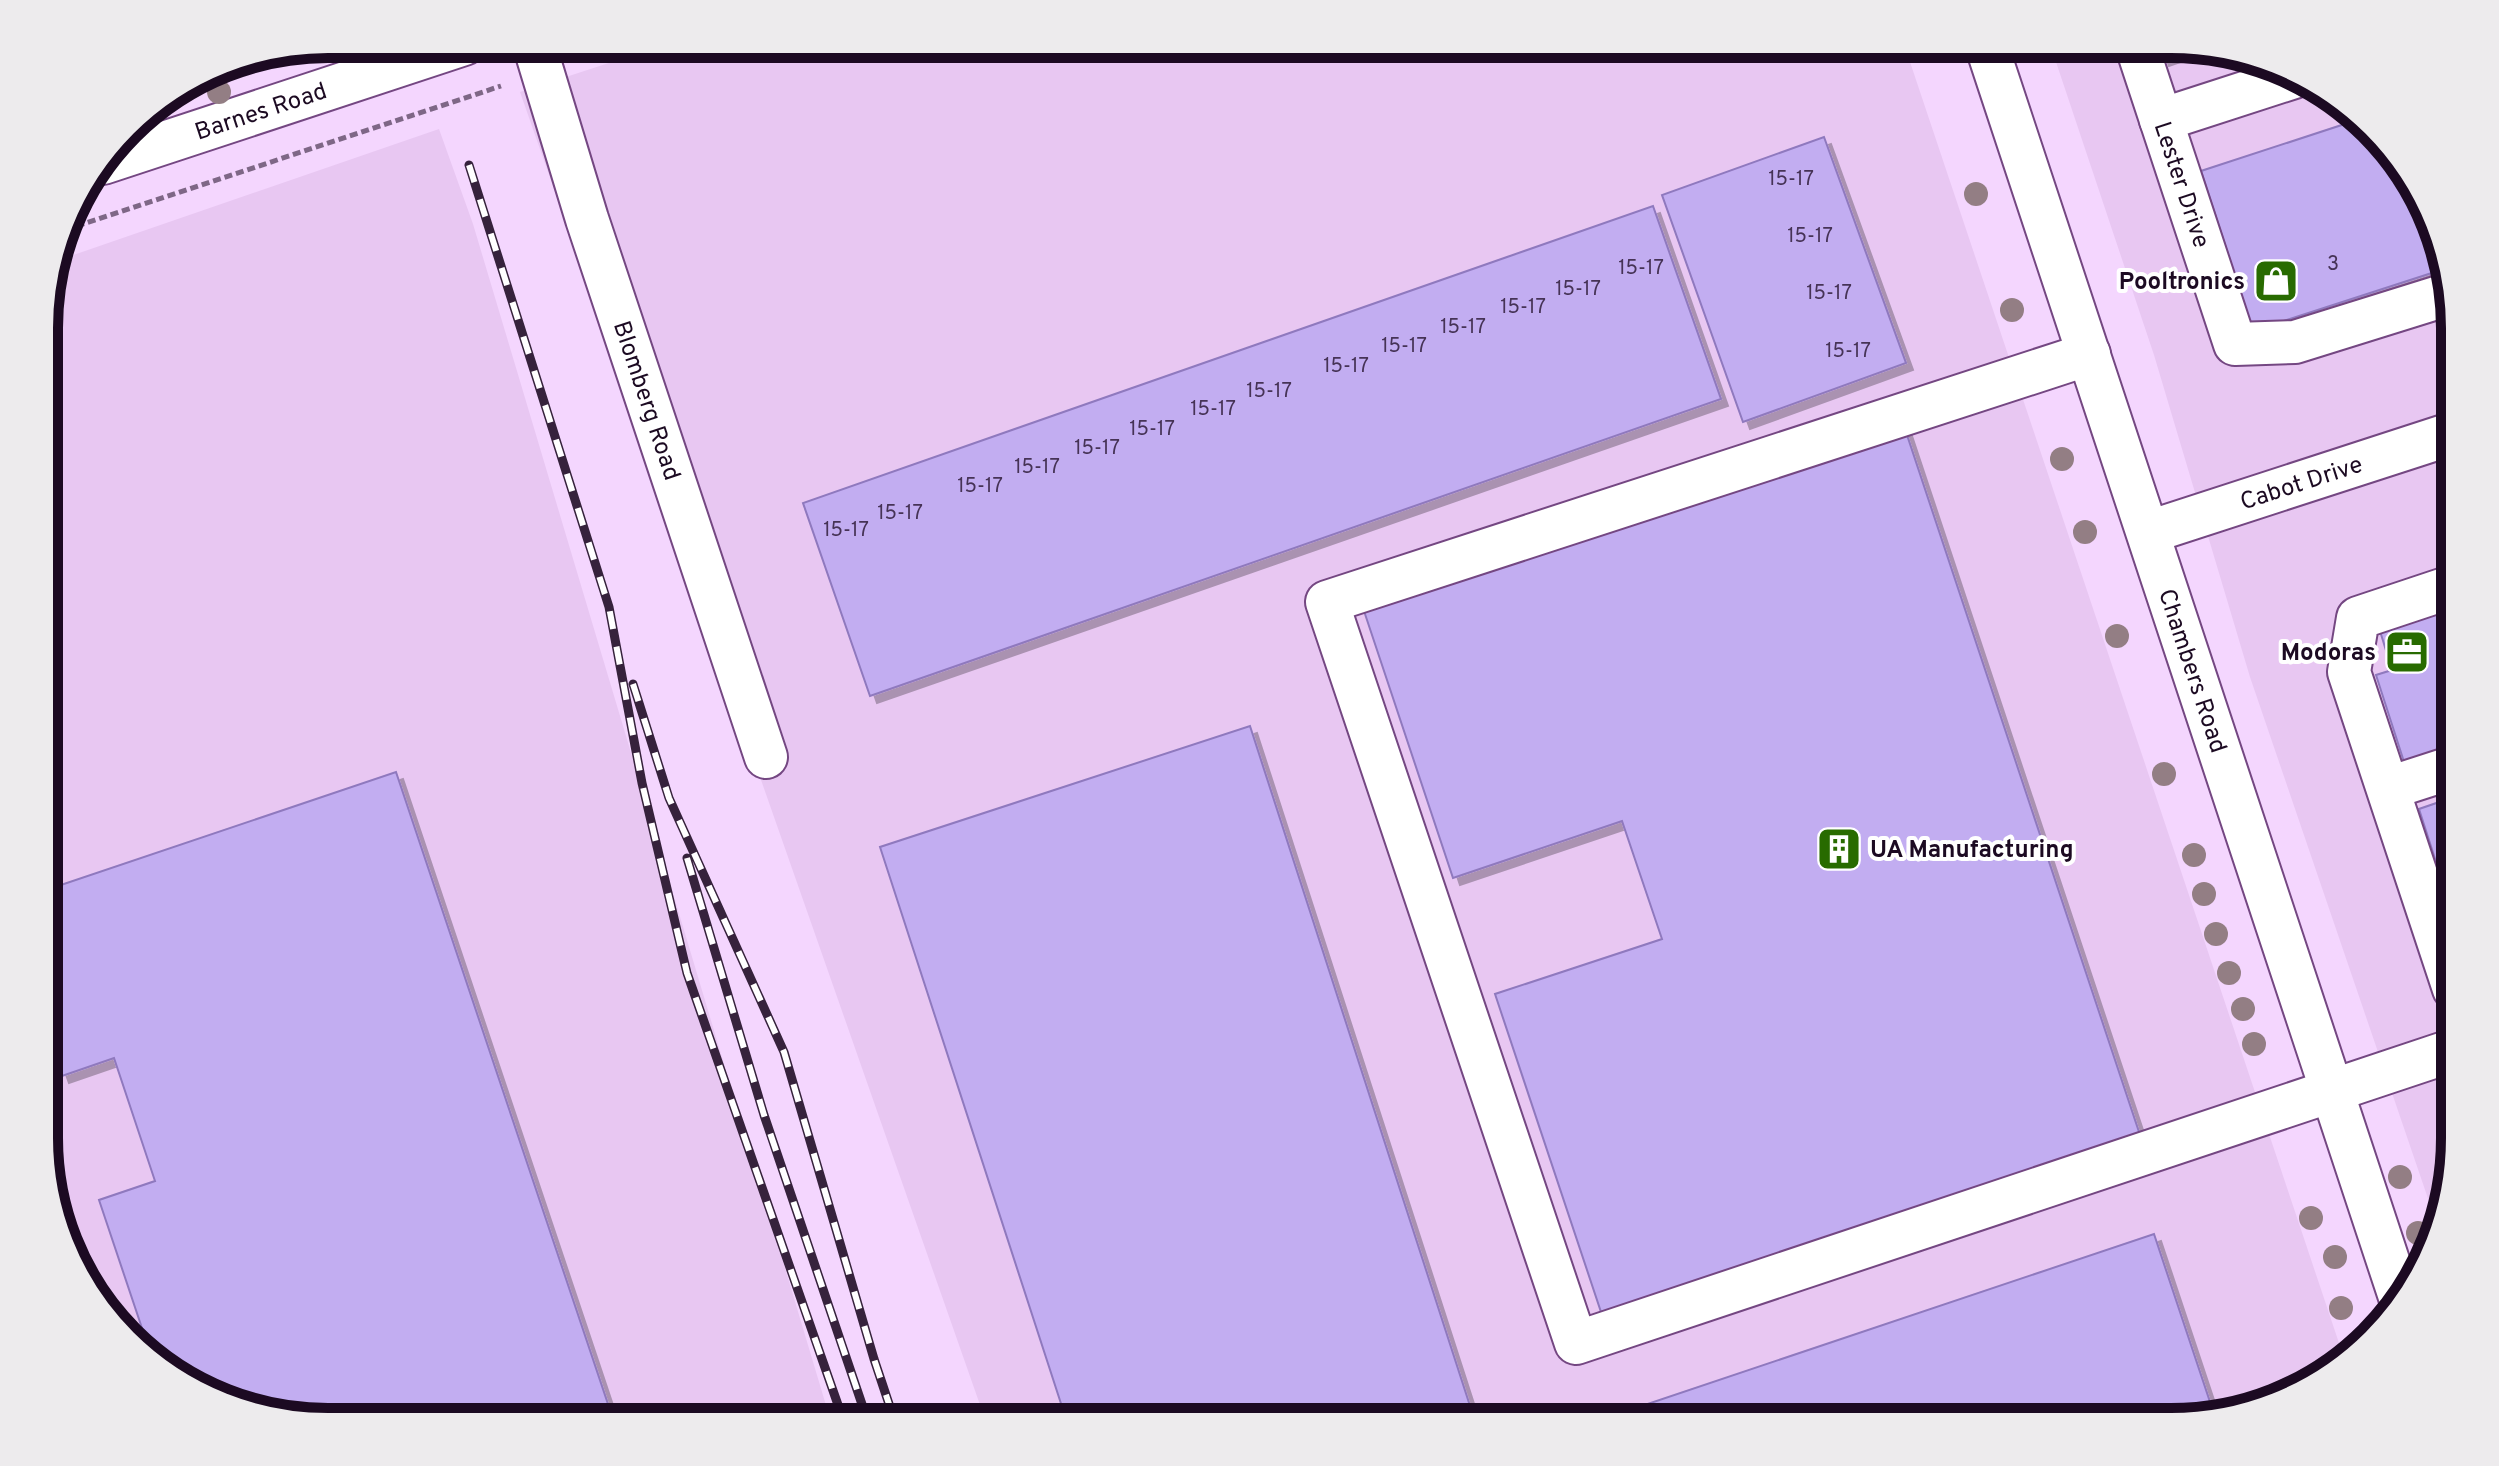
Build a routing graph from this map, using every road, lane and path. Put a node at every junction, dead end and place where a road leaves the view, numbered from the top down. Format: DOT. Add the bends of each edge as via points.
graph roads {
  1 [pos="422,58"];
  2 [pos="538,58"];
  3 [pos="1991,58"];
  4 [pos="2141,58"];
  5 [pos="2280,82"];
  6 [pos="2161,120"];
  7 [pos="119,158"];
  8 [pos="79,225"];
  9 [pos="2439,297"];
  10 [pos="2089,354"];
  11 [pos="2440,438"];
  12 [pos="2149,532"];
  13 [pos="2440,591"];
  14 [pos="766,757"];
  15 [pos="2440,772"];
  16 [pos="2389,788"];
  17 [pos="2440,924"];
  18 [pos="2440,1055"];
  19 [pos="2331,1090"];
  20 [pos="2396,1286"];
  1 -- 7 [label="street, Barnes Road"];
  2 -- 8 [label="path"];
  2 -- 14 [label="street, Blomberg Road"];
  3 -- 10 [label="street, Chambers Road"];
  4 -- 6 [label="street, Lester Drive"];
  5 -- 6 [label="street"];
  6 -- 9 [label="street, Lester Drive" via="2235,344 2295,342"];
  10 -- 12 [label="street, Chambers Road"];
  10 -- 19 [label="street" via="1327,602 1576,1343"];
  11 -- 12 [label="street, Cabot Drive"];
  12 -- 19 [label="street, Chambers Road"];
  13 -- 16 [label="street" via="2358,618 2349,672"];
  15 -- 16 [label="street"];
  16 -- 17 [label="street"];
  18 -- 19 [label="street"];
  19 -- 20 [label="street, Chambers Road"];
}
